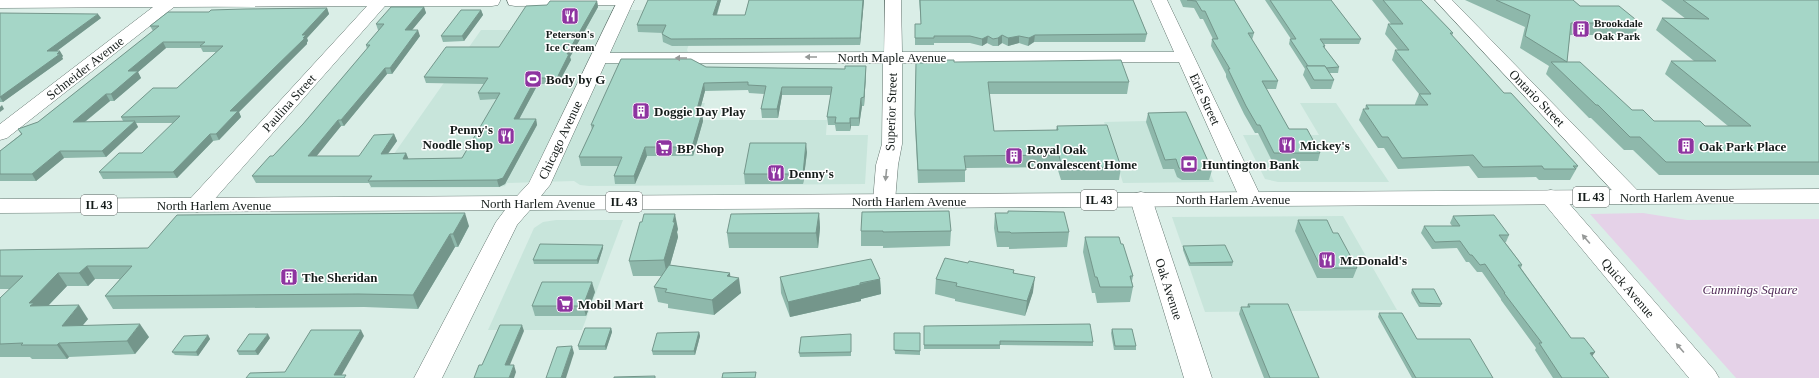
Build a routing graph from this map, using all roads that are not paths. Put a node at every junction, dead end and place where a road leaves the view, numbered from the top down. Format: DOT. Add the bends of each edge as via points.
graph roads {
  1 [pos="626,0"];
  2 [pos="893,0"];
  3 [pos="1159,0"];
  4 [pos="1443,0"];
  5 [pos="381,1"];
  6 [pos="492,1"];
  7 [pos="516,1"];
  8 [pos="170,2"];
  9 [pos="0,3"];
  10 [pos="892,57"];
  11 [pos="1185,57"];
  12 [pos="599,58"];
  13 [pos="0,134"];
  14 [pos="1819,196"];
  15 [pos="1551,197"];
  16 [pos="1631,197"];
  17 [pos="1141,199"];
  18 [pos="1251,199"];
  19 [pos="884,201"];
  20 [pos="525,203"];
  21 [pos="197,205"];
  22 [pos="0,206"];
  23 [pos="428,378"];
  24 [pos="1198,378"];
  25 [pos="1705,378"];
  1 -- 7 [label="street"];
  1 -- 12 [label="street, Chicago Avenue"];
  2 -- 10 [label="street, Superior Street"];
  3 -- 11 [label="street, Erie Street"];
  4 -- 16 [label="street, Ontario Street"];
  5 -- 6 [label="street"];
  5 -- 8 [label="street"];
  5 -- 21 [label="street, Paulina Street"];
  8 -- 9 [label="street"];
  8 -- 13 [label="street, Schneider Avenue"];
  10 -- 11 [label="street, North Maple Avenue"];
  10 -- 12 [label="street, North Maple Avenue, one-way"];
  10 -- 19 [label="street, Superior Street, one-way" via="892,144 887,165"];
  11 -- 18 [label="street, Erie Street"];
  12 -- 20 [label="street, Chicago Avenue" via="539,185"];
  14 -- 16 [label="street, North Harlem Avenue / IL 43"];
  15 -- 16 [label="street, North Harlem Avenue / IL 43"];
  15 -- 18 [label="street, North Harlem Avenue / IL 43"];
  25 -- 15 [label="street, Quick Avenue, one-way"];
  17 -- 18 [label="street, North Harlem Avenue / IL 43"];
  17 -- 19 [label="street, North Harlem Avenue / IL 43"];
  17 -- 24 [label="street, Oak Avenue"];
  19 -- 20 [label="street, North Harlem Avenue / IL 43"];
  20 -- 21 [label="street, North Harlem Avenue / IL 43"];
  20 -- 23 [label="street, Chicago Avenue" via="507,222"];
  21 -- 22 [label="street, North Harlem Avenue / IL 43"];
}
